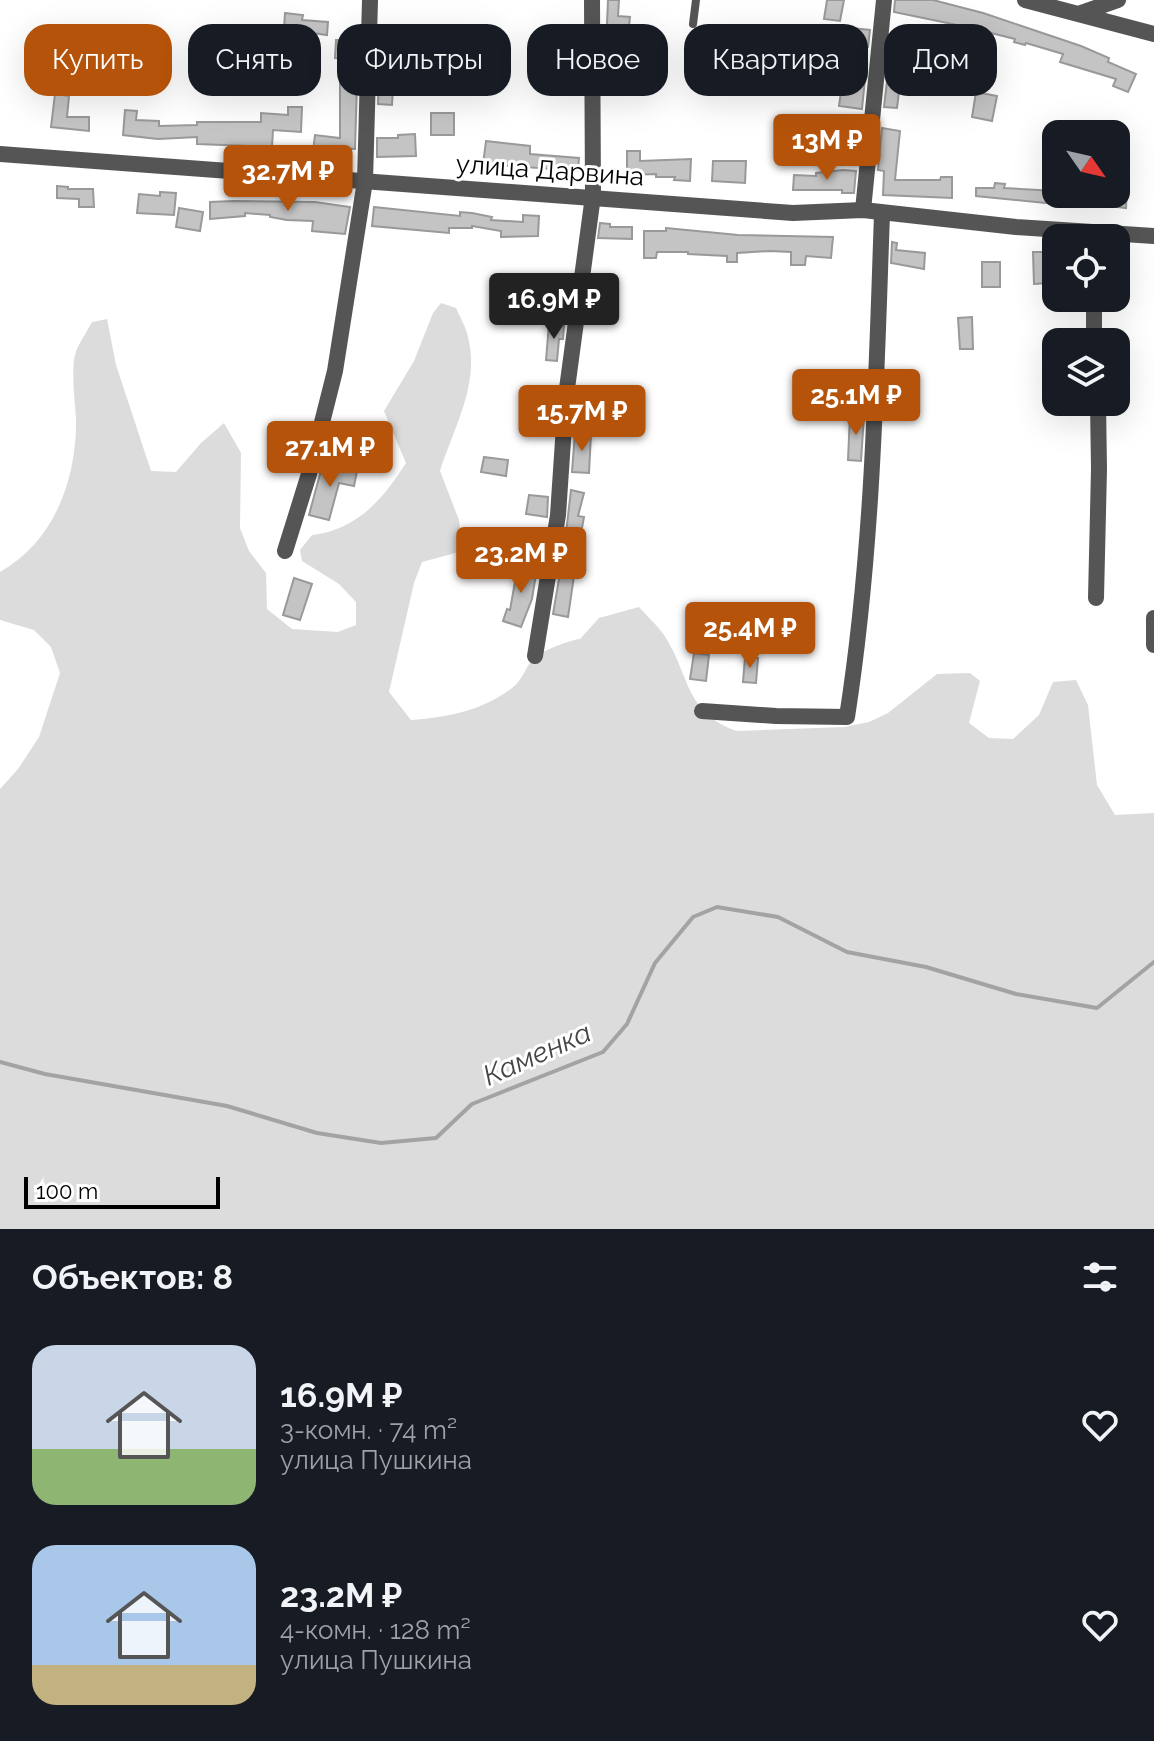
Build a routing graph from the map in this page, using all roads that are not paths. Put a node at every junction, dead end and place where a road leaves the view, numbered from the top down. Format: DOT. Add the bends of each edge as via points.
graph roads {
  1 [pos="370,0"];
  2 [pos="592,0"];
  3 [pos="696,0"];
  4 [pos="884,0"];
  5 [pos="1025,0"];
  6 [pos="1118,0"];
  7 [pos="1081,13"];
  8 [pos="693,24"];
  9 [pos="1154,34"];
  10 [pos="0,154"];
  11 [pos="365,181"];
  12 [pos="593,196"];
  13 [pos="863,210"];
  14 [pos="882,214"];
  15 [pos="1042,230"];
  16 [pos="1130,236"];
  17 [pos="1154,236"];
  18 [pos="1098,416"];
  19 [pos="285,551"];
  20 [pos="1096,598"];
  21 [pos="1154,618"];
  22 [pos="1154,645"];
  23 [pos="535,656"];
  24 [pos="702,711"];
  1 -- 11 [label="street"];
  2 -- 12 [label="street"];
  3 -- 8 [label="lane"];
  4 -- 13 [label="street"];
  5 -- 7 [label="street"];
  6 -- 7 [label="street"];
  7 -- 9 [label="street"];
  10 -- 11 [label="street, улица Дарвина"];
  11 -- 12 [label="street, улица Дарвина"];
  11 -- 19 [label="street" via="335,371"];
  12 -- 13 [label="street, улица Дарвина" via="793,213"];
  12 -- 23 [label="street" via="566,396 558,515"];
  13 -- 14 [label="street, улица Дарвина"];
  14 -- 15 [label="street, улица Дарвина"];
  14 -- 24 [label="street" via="873,457 847,717"];
  16 -- 17 [label="street, улица Дарвина"];
  18 -- 20 [label="street"];
  21 -- 22 [label="street"];
}
